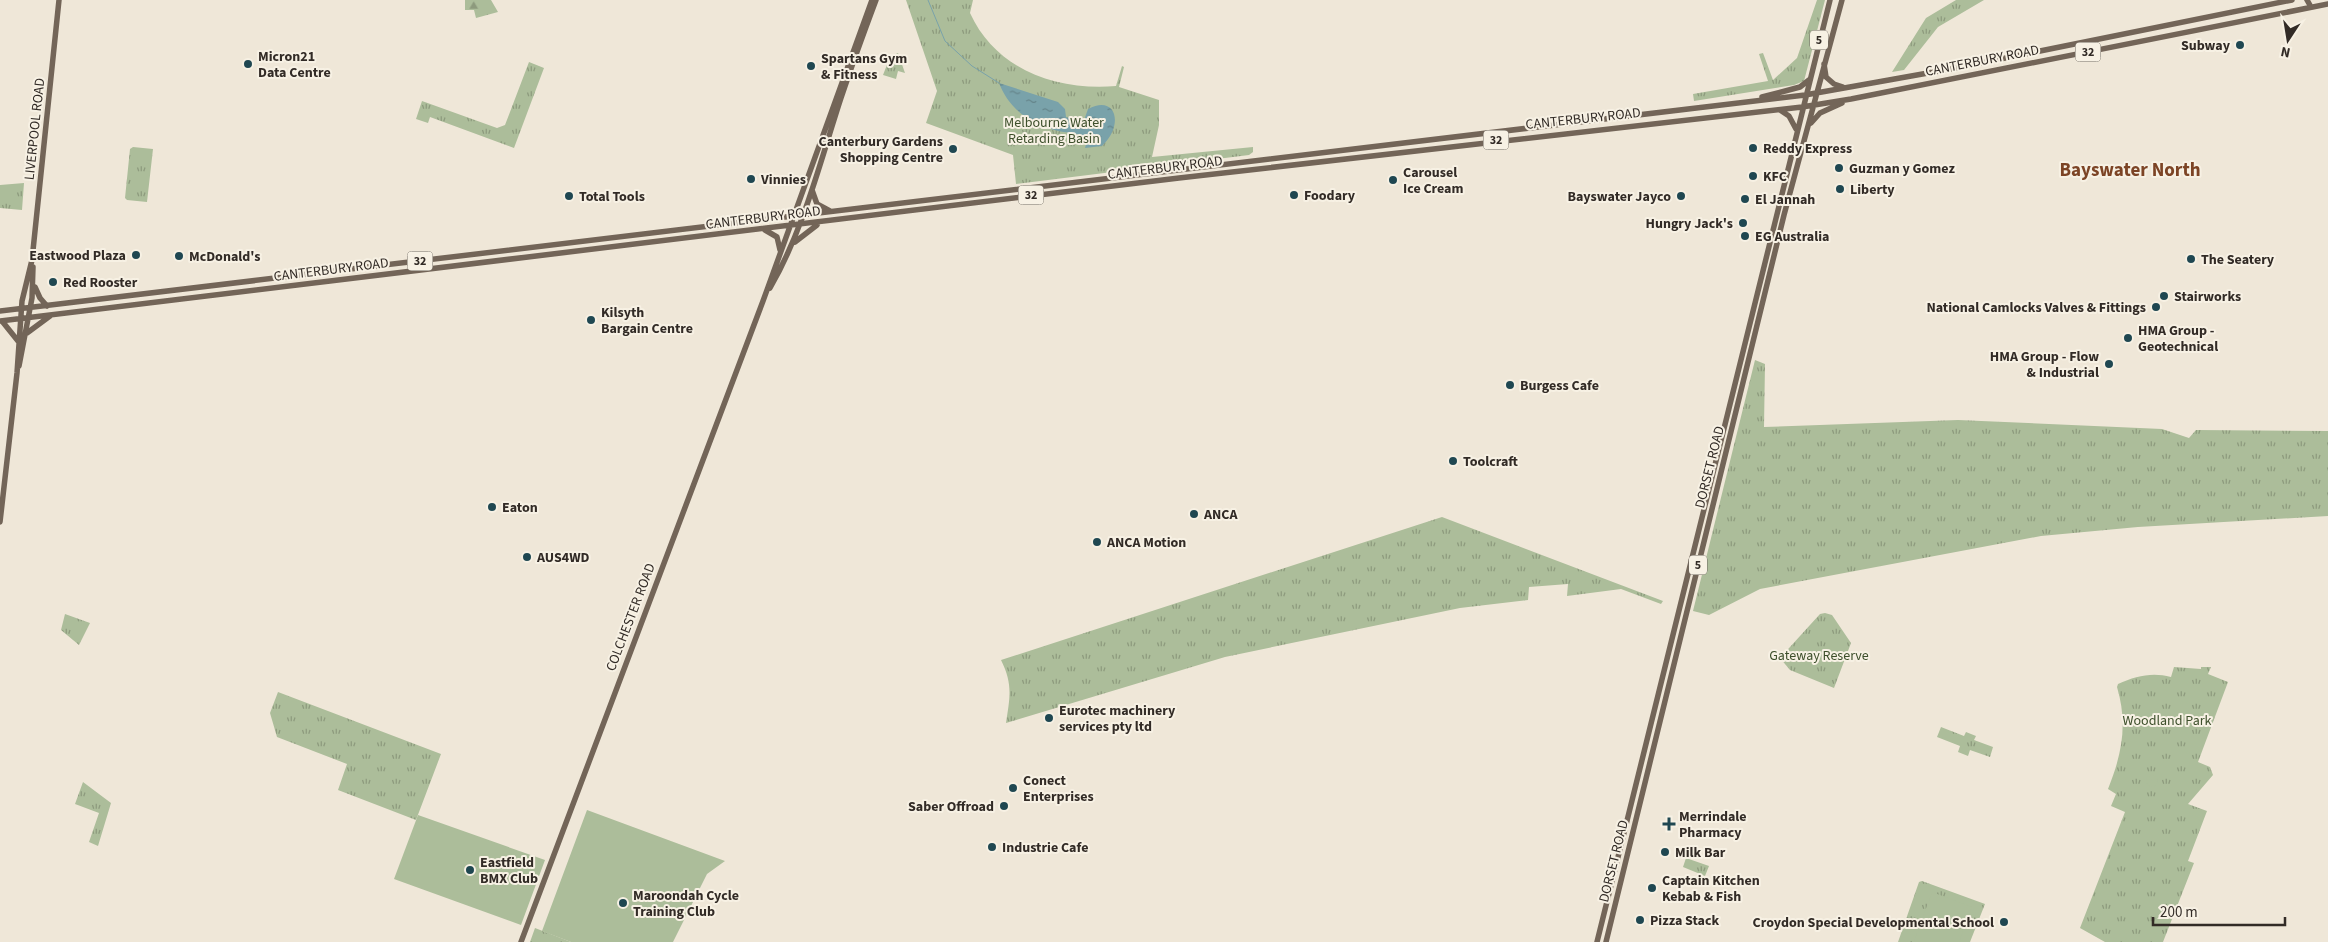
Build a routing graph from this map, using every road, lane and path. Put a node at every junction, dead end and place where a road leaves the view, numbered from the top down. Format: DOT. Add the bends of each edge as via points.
graph roads {
  1 [pos="59,0"];
  2 [pos="872,0"];
  3 [pos="876,0"];
  4 [pos="1830,0"];
  5 [pos="1842,0"];
  6 [pos="2292,0"];
  7 [pos="2307,0"];
  8 [pos="2313,0"];
  9 [pos="2328,4"];
  10 [pos="2314,7"];
  11 [pos="2146,29"];
  12 [pos="2147,40"];
  13 [pos="2014,56"];
  14 [pos="1824,62"];
  15 [pos="2016,66"];
  16 [pos="1809,80"];
  17 [pos="1847,88"];
  18 [pos="1816,94"];
  19 [pos="1805,95"];
  20 [pos="1851,99"];
  21 [pos="1743,103"];
  22 [pos="1813,105"];
  23 [pos="1802,107"];
  24 [pos="1779,110"];
  25 [pos="1629,115"];
  26 [pos="1630,125"];
  27 [pos="1808,126"];
  28 [pos="1796,131"];
  29 [pos="1261,159"];
  30 [pos="1263,168"];
  31 [pos="1140,174"];
  32 [pos="1141,182"];
  33 [pos="812,190"];
  34 [pos="898,202"];
  35 [pos="891,203"];
  36 [pos="836,212"];
  37 [pos="900,213"];
  38 [pos="892,214"];
  39 [pos="803,216"];
  40 [pos="794,217"];
  41 [pos="828,222"];
  42 [pos="799,225"];
  43 [pos="790,226"];
  44 [pos="764,230"];
  45 [pos="792,246"];
  46 [pos="780,252"];
  47 [pos="32,260"];
  48 [pos="427,260"];
  49 [pos="428,270"];
  50 [pos="254,281"];
  51 [pos="34,282"];
  52 [pos="255,290"];
  53 [pos="167,292"];
  54 [pos="170,301"];
  55 [pos="763,301"];
  56 [pos="47,306"];
  57 [pos="30,308"];
  58 [pos="21,309"];
  59 [pos="0,311"];
  60 [pos="51,315"];
  61 [pos="29,318"];
  62 [pos="20,319"];
  63 [pos="1,321"];
  64 [pos="26,334"];
  65 [pos="18,341"];
  66 [pos="1740,362"];
  67 [pos="1748,364"];
  68 [pos="17,373"];
  69 [pos="0,522"];
  70 [pos="1621,846"];
  71 [pos="1629,848"];
  72 [pos="521,942"];
  73 [pos="1597,942"];
  74 [pos="1606,942"];
  1 -- 47 [label="main road, LIVERPOOL ROAD"];
  2 -- 40 [label="main road, COLCHESTER ROAD" via="842,75"];
  3 -- 33 [label="main road, COLCHESTER ROAD"];
  4 -- 16 [label="main road, DORSET ROAD / 5"];
  5 -- 14 [label="main road, DORSET ROAD / 5"];
  6 -- 11 [label="main road, CANTERBURY ROAD / 32"];
  7 -- 10 [label="main road"];
  8 -- 10 [label="main road"];
  9 -- 10 [label="main road, CANTERBURY ROAD / 32"];
  10 -- 12 [label="main road, CANTERBURY ROAD / 32"];
  11 -- 12 [label="main road"];
  11 -- 13 [label="main road, CANTERBURY ROAD / 32"];
  12 -- 15 [label="main road, CANTERBURY ROAD / 32"];
  13 -- 15 [label="main road"];
  13 -- 17 [label="main road, CANTERBURY ROAD / 32"];
  14 -- 17 [label="main road" via="1826,77"];
  14 -- 18 [label="main road, DORSET ROAD / 5"];
  15 -- 20 [label="main road, CANTERBURY ROAD / 32"];
  16 -- 19 [label="main road, DORSET ROAD / 5"];
  16 -- 21 [label="main road" via="1800,87"];
  17 -- 18 [label="main road, CANTERBURY ROAD / 32"];
  18 -- 19 [label="main road, CANTERBURY ROAD / 32"];
  18 -- 22 [label="main road, DORSET ROAD / 5"];
  19 -- 21 [label="main road, CANTERBURY ROAD / 32"];
  19 -- 23 [label="main road, DORSET ROAD / 5"];
  20 -- 22 [label="main road, CANTERBURY ROAD / 32"];
  20 -- 27 [label="main road" via="1820,113"];
  21 -- 25 [label="main road, CANTERBURY ROAD / 32"];
  22 -- 23 [label="main road, CANTERBURY ROAD / 32"];
  22 -- 27 [label="main road, DORSET ROAD / 5"];
  23 -- 24 [label="main road, CANTERBURY ROAD / 32"];
  23 -- 28 [label="main road, DORSET ROAD / 5"];
  24 -- 26 [label="main road, CANTERBURY ROAD / 32"];
  24 -- 28 [label="main road" via="1792,120"];
  25 -- 26 [label="main road"];
  25 -- 29 [label="main road, CANTERBURY ROAD / 32"];
  26 -- 30 [label="main road, CANTERBURY ROAD / 32"];
  27 -- 67 [label="main road, DORSET ROAD / 5"];
  28 -- 66 [label="main road, DORSET ROAD / 5"];
  29 -- 30 [label="main road"];
  29 -- 31 [label="main road, CANTERBURY ROAD / 32"];
  30 -- 32 [label="main road, CANTERBURY ROAD / 32"];
  31 -- 32 [label="main road"];
  31 -- 34 [label="main road, CANTERBURY ROAD / 32"];
  32 -- 37 [label="main road, CANTERBURY ROAD / 32"];
  33 -- 36 [label="main road" via="817,204"];
  33 -- 39 [label="main road, COLCHESTER ROAD"];
  34 -- 35 [label="main road, CANTERBURY ROAD / 32"];
  34 -- 37 [label="main road"];
  35 -- 36 [label="main road, CANTERBURY ROAD / 32"];
  35 -- 38 [label="main road"];
  36 -- 39 [label="main road, CANTERBURY ROAD / 32"];
  37 -- 38 [label="main road, CANTERBURY ROAD / 32"];
  38 -- 41 [label="main road, CANTERBURY ROAD / 32"];
  39 -- 40 [label="main road, CANTERBURY ROAD / 32"];
  39 -- 42 [label="main road, COLCHESTER ROAD"];
  40 -- 43 [label="main road, COLCHESTER ROAD"];
  40 -- 48 [label="main road, CANTERBURY ROAD / 32"];
  41 -- 42 [label="main road, CANTERBURY ROAD / 32"];
  41 -- 45 [label="main road" via="810,229"];
  42 -- 43 [label="main road, CANTERBURY ROAD / 32"];
  42 -- 45 [label="main road, COLCHESTER ROAD"];
  43 -- 44 [label="main road, CANTERBURY ROAD / 32"];
  43 -- 46 [label="main road, COLCHESTER ROAD"];
  44 -- 46 [label="main road" via="777,237"];
  44 -- 49 [label="main road, CANTERBURY ROAD / 32"];
  45 -- 55 [label="main road, COLCHESTER ROAD"];
  46 -- 55 [label="main road, COLCHESTER ROAD"];
  47 -- 51 [label="main road, LIVERPOOL ROAD"];
  47 -- 58 [label="main road, LIVERPOOL ROAD"];
  48 -- 49 [label="main road"];
  48 -- 50 [label="main road, CANTERBURY ROAD / 32"];
  49 -- 52 [label="main road, CANTERBURY ROAD / 32"];
  50 -- 52 [label="main road"];
  50 -- 53 [label="main road, CANTERBURY ROAD / 32"];
  51 -- 56 [label="main road" via="37,294"];
  51 -- 57 [label="main road, LIVERPOOL ROAD"];
  52 -- 54 [label="main road, CANTERBURY ROAD / 32"];
  53 -- 54 [label="main road"];
  53 -- 56 [label="main road, CANTERBURY ROAD / 32"];
  54 -- 60 [label="main road, CANTERBURY ROAD / 32"];
  55 -- 72 [label="main road, COLCHESTER ROAD"];
  56 -- 57 [label="main road, CANTERBURY ROAD / 32"];
  57 -- 58 [label="main road, CANTERBURY ROAD / 32"];
  57 -- 61 [label="main road, LIVERPOOL ROAD"];
  58 -- 59 [label="main road, CANTERBURY ROAD / 32"];
  58 -- 62 [label="main road, LIVERPOOL ROAD"];
  60 -- 61 [label="main road, CANTERBURY ROAD / 32"];
  60 -- 64 [label="main road"];
  61 -- 62 [label="main road, CANTERBURY ROAD / 32"];
  61 -- 64 [label="main road, LIVERPOOL ROAD"];
  62 -- 63 [label="main road, CANTERBURY ROAD / 32"];
  62 -- 65 [label="main road, LIVERPOOL ROAD"];
  63 -- 65 [label="main road"];
  64 -- 68 [label="main road, LIVERPOOL ROAD"];
  65 -- 68 [label="main road, LIVERPOOL ROAD"];
  66 -- 67 [label="main road"];
  66 -- 70 [label="main road, DORSET ROAD / 5"];
  67 -- 71 [label="main road, DORSET ROAD / 5"];
  68 -- 69 [label="main road, LIVERPOOL ROAD"];
  70 -- 71 [label="main road"];
  70 -- 73 [label="main road, DORSET ROAD / 5"];
  71 -- 74 [label="main road, DORSET ROAD / 5"];
}
